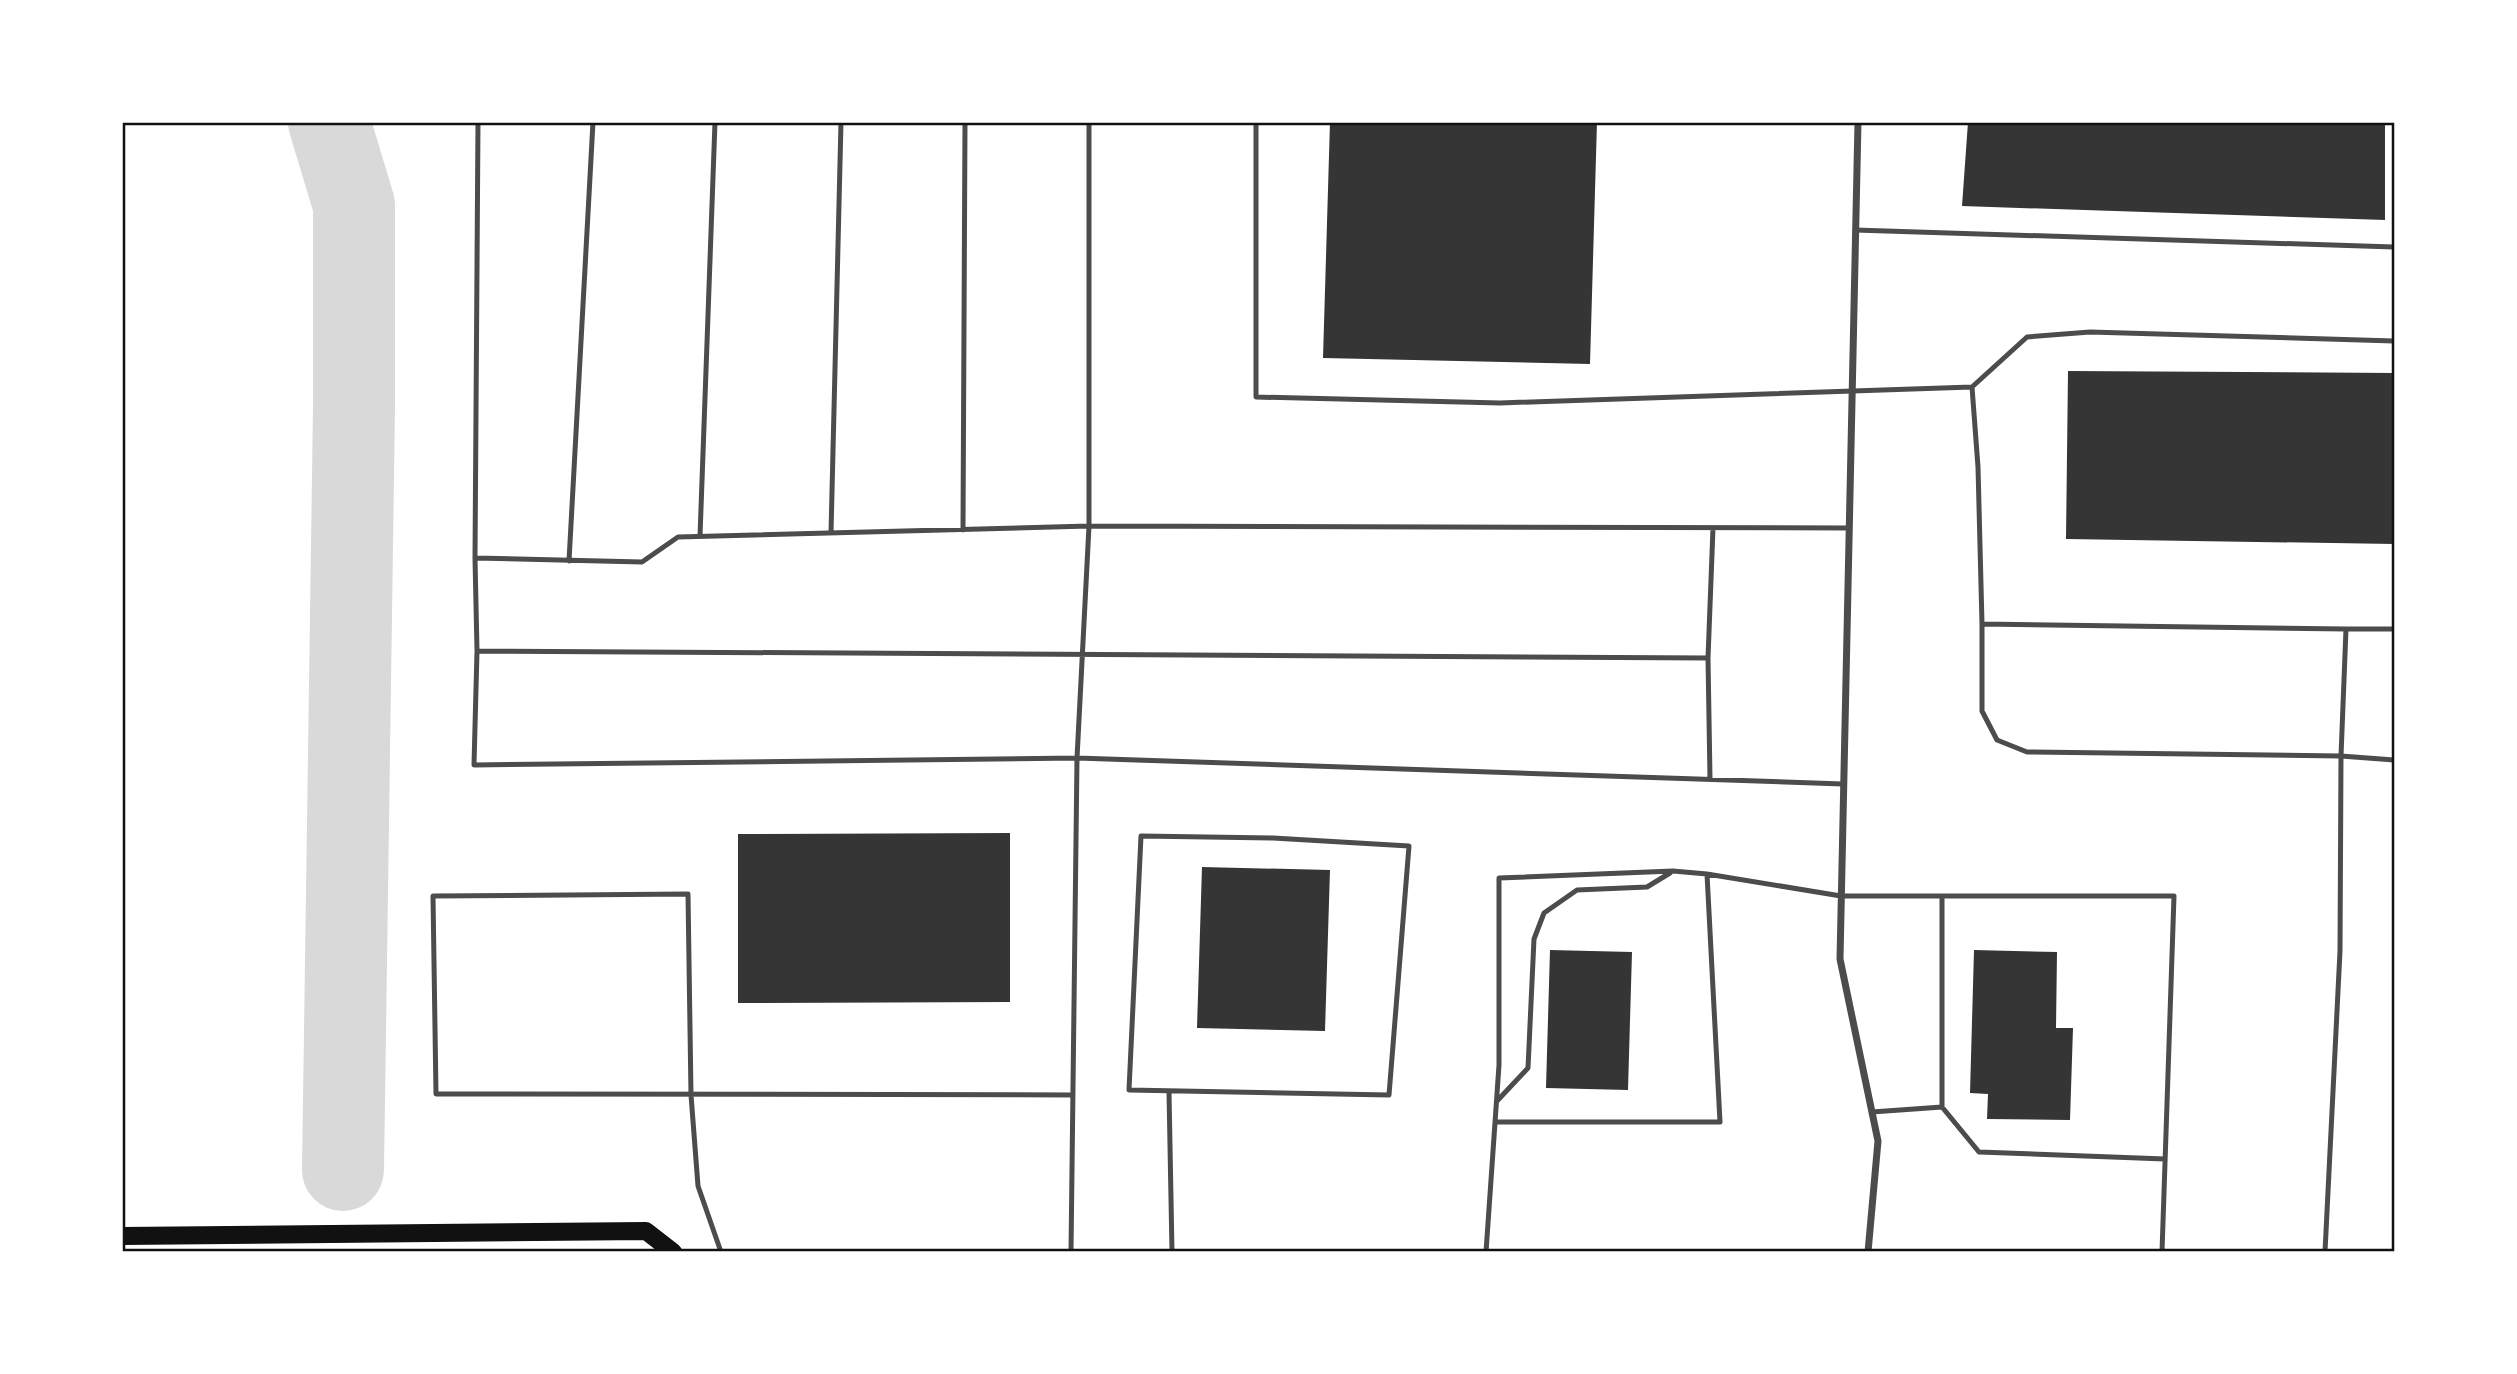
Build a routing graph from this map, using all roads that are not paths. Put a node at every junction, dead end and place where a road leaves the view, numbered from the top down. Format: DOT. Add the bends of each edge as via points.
graph roads {
  1 [pos="478,122"];
  2 [pos="593,122"];
  3 [pos="715,122"];
  4 [pos="841,122"];
  5 [pos="965,122"];
  6 [pos="1089,122"];
  7 [pos="1256,122"];
  8 [pos="1857,122"];
  9 [pos="1855,230"];
  10 [pos="2395,247"];
  11 [pos="2395,341"];
  12 [pos="1972,387"];
  13 [pos="1852,392"];
  14 [pos="1090,526"];
  15 [pos="1713,528"];
  16 [pos="1849,528"];
  17 [pos="963,530"];
  18 [pos="831,533"];
  19 [pos="700,536"];
  20 [pos="475,558"];
  21 [pos="569,561"];
  22 [pos="1982,624"];
  23 [pos="2346,629"];
  24 [pos="2395,629"];
  25 [pos="477,651"];
  26 [pos="1083,653"];
  27 [pos="1708,658"];
  28 [pos="2341,756"];
  29 [pos="1077,758"];
  30 [pos="2395,760"];
  31 [pos="1710,779"];
  32 [pos="1843,784"];
  33 [pos="1672,871"];
  34 [pos="1707,874"];
  35 [pos="1841,896"];
  36 [pos="1942,896"];
  37 [pos="1168,1092"];
  38 [pos="691,1095"];
  39 [pos="1073,1095"];
  40 [pos="1497,1102"];
  41 [pos="1942,1107"];
  42 [pos="1872,1112"];
  43 [pos="1496,1122"];
  44 [pos="2165,1159"];
  45 [pos="122,1236"];
  46 [pos="673,1251"];
  47 [pos="721,1251"];
  48 [pos="1072,1251"];
  49 [pos="1172,1251"];
  50 [pos="1486,1251"];
  51 [pos="1868,1251"];
  52 [pos="2162,1251"];
  53 [pos="2325,1251"];
  1 -- 20 [label="lane"];
  2 -- 21 [label="lane"];
  3 -- 19 [label="lane"];
  4 -- 18 [label="lane"];
  5 -- 17 [label="lane"];
  6 -- 14 [label="lane"];
  7 -- 13 [label="lane" via="1256,397 1500,403"];
  8 -- 9 [label="street"];
  9 -- 10 [label="lane"];
  9 -- 13 [label="street"];
  11 -- 12 [label="lane" via="2090,332 2027,337"];
  12 -- 13 [label="lane"];
  12 -- 22 [label="lane"];
  13 -- 16 [label="street"];
  14 -- 15 [label="lane"];
  14 -- 17 [label="lane"];
  14 -- 26 [label="lane"];
  15 -- 16 [label="lane"];
  15 -- 27 [label="lane"];
  16 -- 32 [label="street"];
  17 -- 18 [label="lane"];
  18 -- 19 [label="lane"];
  19 -- 21 [label="lane" via="678,537 642,562"];
  20 -- 21 [label="lane"];
  20 -- 25 [label="lane"];
  22 -- 23 [label="lane"];
  22 -- 28 [label="lane" via="1982,712 1997,740 2026,752"];
  23 -- 24 [label="lane"];
  23 -- 28 [label="lane"];
  25 -- 26 [label="lane"];
  25 -- 29 [label="lane" via="474,765"];
  26 -- 27 [label="lane"];
  26 -- 29 [label="lane"];
  27 -- 31 [label="lane"];
  28 -- 30 [label="lane"];
  28 -- 53 [label="lane" via="2340,951"];
  29 -- 31 [label="lane"];
  29 -- 39 [label="lane"];
  31 -- 32 [label="lane"];
  32 -- 35 [label="street"];
  33 -- 34 [label="lane"];
  33 -- 40 [label="lane" via="1647,887 1577,890 1544,913 1534,939 1528,1068"];
  33 -- 40 [label="lane" via="1499,878"];
  34 -- 35 [label="lane"];
  34 -- 43 [label="lane" via="1720,1122"];
  35 -- 36 [label="lane"];
  35 -- 42 [label="street" via="1840,959"];
  36 -- 41 [label="lane"];
  36 -- 44 [label="lane" via="2174,895"];
  37 -- 37 [label="lane" via="1129,1090 1141,836 1409,846 1389,1095"];
  37 -- 49 [label="lane"];
  38 -- 38 [label="lane" via="436,1094 433,896 688,894"];
  38 -- 39 [label="lane"];
  38 -- 47 [label="lane" via="698,1186"];
  39 -- 48 [label="lane"];
  40 -- 43 [label="lane"];
  41 -- 42 [label="lane"];
  41 -- 44 [label="lane" via="1979,1152"];
  42 -- 51 [label="street" via="1878,1141"];
  43 -- 50 [label="lane"];
  44 -- 52 [label="lane"];
  45 -- 46 [label="main road" via="646,1231"];
}
